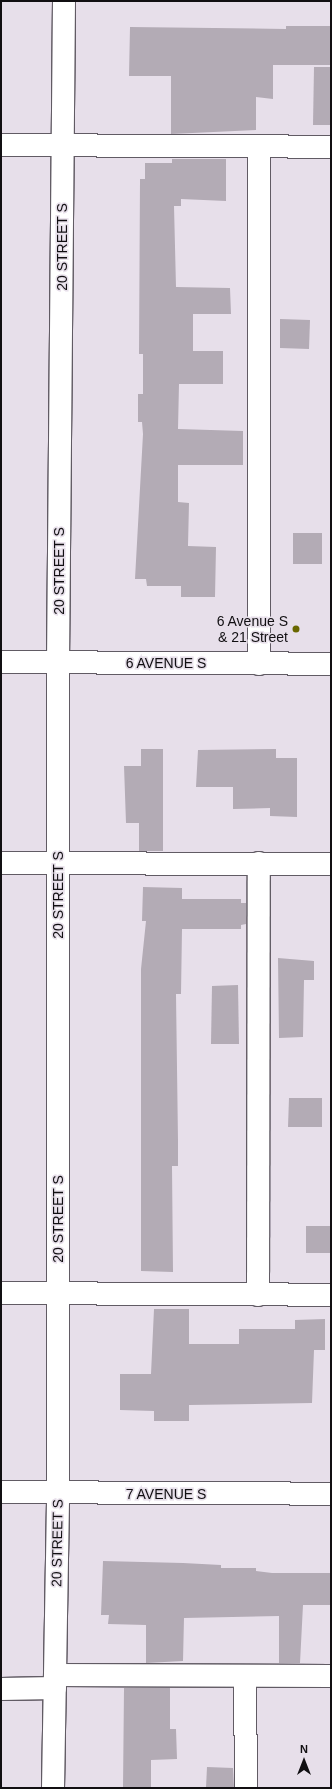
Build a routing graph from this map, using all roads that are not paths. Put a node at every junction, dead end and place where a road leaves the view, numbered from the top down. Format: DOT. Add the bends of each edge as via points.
graph roads {
  1 [pos="64,1"];
  2 [pos="1,145"];
  3 [pos="62,146"];
  4 [pos="259,146"];
  5 [pos="331,147"];
  6 [pos="1,662"];
  7 [pos="58,662"];
  8 [pos="259,664"];
  9 [pos="331,664"];
  10 [pos="1,863"];
  11 [pos="58,863"];
  12 [pos="259,864"];
  13 [pos="331,864"];
  14 [pos="1,1293"];
  15 [pos="58,1294"];
  16 [pos="258,1295"];
  17 [pos="331,1295"];
  18 [pos="1,1492"];
  19 [pos="58,1493"];
  20 [pos="331,1494"];
  21 [pos="245,1676"];
  22 [pos="331,1676"];
  23 [pos="55,1681"];
  24 [pos="1,1688"];
  25 [pos="53,1788"];
  26 [pos="246,1788"];
  1 -- 3 [label="street, 20 STREET S"];
  2 -- 3 [label="street"];
  3 -- 4 [label="street"];
  3 -- 7 [label="street, 20 STREET S"];
  4 -- 5 [label="street"];
  4 -- 8 [label="street"];
  6 -- 7 [label="street, 6 AVENUE S"];
  7 -- 8 [label="street, 6 AVENUE S"];
  7 -- 11 [label="street, 20 STREET S"];
  8 -- 9 [label="street, 6 AVENUE S"];
  10 -- 11 [label="street"];
  11 -- 12 [label="street"];
  11 -- 15 [label="street, 20 STREET S"];
  12 -- 13 [label="street"];
  12 -- 16 [label="street"];
  14 -- 15 [label="street"];
  15 -- 16 [label="street"];
  15 -- 19 [label="street, 20 STREET S"];
  16 -- 17 [label="street"];
  18 -- 19 [label="street, 7 AVENUE S"];
  19 -- 20 [label="street, 7 AVENUE S"];
  19 -- 23 [label="street, 20 STREET S"];
  21 -- 22 [label="street"];
  21 -- 23 [label="street"];
  21 -- 26 [label="street"];
  23 -- 24 [label="street"];
  23 -- 25 [label="street, 20 STREET S"];
}
